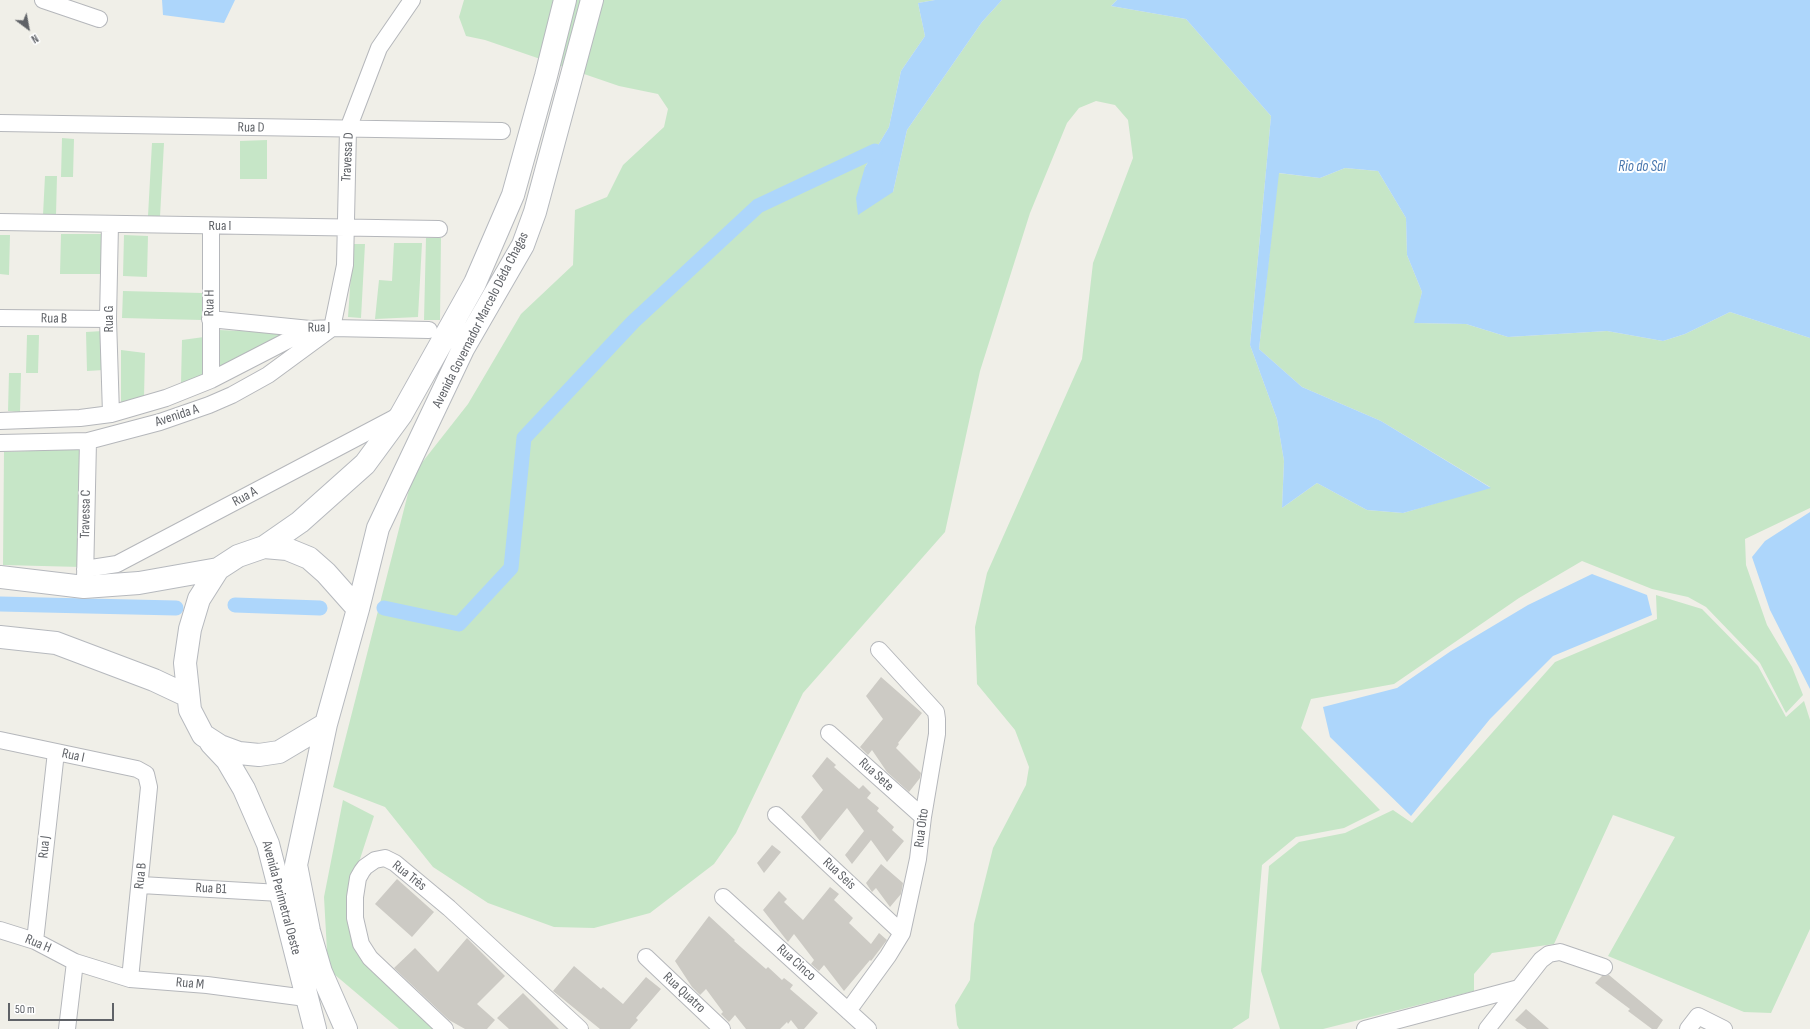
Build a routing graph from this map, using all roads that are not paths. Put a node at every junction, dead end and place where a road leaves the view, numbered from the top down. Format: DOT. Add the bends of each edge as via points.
graph roads {
  1 [pos="43,0"];
  2 [pos="412,0"];
  3 [pos="565,0"];
  4 [pos="592,0"];
  5 [pos="99,19"];
  6 [pos="0,123"];
  7 [pos="348,129"];
  8 [pos="502,131"];
  9 [pos="0,222"];
  10 [pos="110,224"];
  11 [pos="211,226"];
  12 [pos="345,227"];
  13 [pos="439,229"];
  14 [pos="0,318"];
  15 [pos="210,319"];
  16 [pos="108,320"];
  17 [pos="332,328"];
  18 [pos="310,329"];
  19 [pos="429,330"];
  20 [pos="211,380"];
  21 [pos="112,414"];
  22 [pos="401,415"];
  23 [pos="0,421"];
  24 [pos="88,441"];
  25 [pos="0,443"];
  26 [pos="264,547"];
  27 [pos="218,569"];
  28 [pos="0,577"];
  29 [pos="85,578"];
  30 [pos="358,608"];
  31 [pos="0,637"];
  32 [pos="879,650"];
  33 [pos="188,696"];
  34 [pos="326,724"];
  35 [pos="829,733"];
  36 [pos="203,735"];
  37 [pos="0,740"];
  38 [pos="56,752"];
  39 [pos="146,774"];
  40 [pos="776,815"];
  41 [pos="923,817"];
  42 [pos="141,885"];
  43 [pos="280,893"];
  44 [pos="723,897"];
  45 [pos="0,930"];
  46 [pos="902,932"];
  47 [pos="35,942"];
  48 [pos="646,957"];
  49 [pos="75,962"];
  50 [pos="1604,967"];
  51 [pos="130,979"];
  52 [pos="1519,988"];
  53 [pos="306,998"];
  54 [pos="848,1011"];
  55 [pos="67,1029"];
  56 [pos="316,1029"];
  57 [pos="346,1029"];
  58 [pos="445,1029"];
  59 [pos="580,1029"];
  60 [pos="722,1029"];
  61 [pos="868,1029"];
  62 [pos="1365,1029"];
  63 [pos="1487,1029"];
  64 [pos="1688,1029"];
  65 [pos="1724,1029"];
  1 -- 5 [label="street"];
  2 -- 7 [label="street, Travessa D" via="379,48"];
  3 -- 22 [label="main road, Avenida Governador Marcelo Déda Chagas" via="513,194 475,284"];
  4 -- 30 [label="main road, Avenida Governador Marcelo Déda Chagas" via="535,212 523,245 463,349 378,528"];
  6 -- 7 [label="street, Rua D"];
  7 -- 8 [label="street, Rua D"];
  7 -- 12 [label="street, Travessa D"];
  9 -- 10 [label="street, Rua I"];
  10 -- 11 [label="street, Rua I"];
  10 -- 16 [label="street, Rua G"];
  11 -- 12 [label="street, Rua I"];
  11 -- 15 [label="street, Rua H"];
  12 -- 13 [label="street, Rua I"];
  12 -- 17 [label="street, Travessa D" via="345,265"];
  14 -- 16 [label="street, Rua B"];
  15 -- 18 [label="street, Rua J"];
  15 -- 20 [label="street, Rua H"];
  16 -- 21 [label="street, Rua G"];
  17 -- 18 [label="street, Rua J"];
  17 -- 19 [label="street, Rua J"];
  17 -- 24 [label="street, Avenida A" via="268,375 232,395 160,422"];
  18 -- 20 [label="street, Avenida A"];
  20 -- 21 [label="street, Avenida A" via="166,398"];
  21 -- 23 [label="street, Avenida A"];
  22 -- 26 [label="main road, Avenida Governador Marcelo Déda Chagas" via="365,464 300,522"];
  22 -- 29 [label="street, Rua A" via="118,564"];
  24 -- 25 [label="street, Avenida A"];
  24 -- 29 [label="street, Travessa C"];
  26 -- 27 [label="main road" via="238,556"];
  26 -- 30 [label="main road" via="287,549 309,558"];
  27 -- 29 [label="main road, Rua A" via="139,583"];
  27 -- 33 [label="main road" via="199,599 190,630 185,663"];
  28 -- 29 [label="main road, Rua A"];
  30 -- 34 [label="main road, Avenida Governador Marcelo Déda Chagas"];
  31 -- 33 [label="main road" via="56,643 154,680"];
  32 -- 41 [label="street, Rua Oito" via="936,712 936,734"];
  33 -- 36 [label="main road" via="190,710"];
  34 -- 36 [label="main road" via="279,752 259,756 239,753 220,746"];
  34 -- 57 [label="main road, Avenida Perimetral Oeste" via="296,865 309,931 321,972"];
  35 -- 41 [label="street, Rua Sete"];
  36 -- 43 [label="main road, Avenida Perimetral Oeste" via="227,760 244,789 268,844"];
  37 -- 38 [label="street, Rua I"];
  38 -- 39 [label="street, Rua I" via="137,769"];
  38 -- 47 [label="street, Rua J"];
  39 -- 42 [label="street, Rua B" via="150,787"];
  40 -- 46 [label="street, Rua Seis"];
  41 -- 46 [label="street, Rua Oito" via="918,860"];
  42 -- 43 [label="street, Rua B1"];
  42 -- 51 [label="street, Rua B"];
  43 -- 53 [label="main road, Avenida Perimetral Oeste"];
  44 -- 54 [label="street, Rua Cinco"];
  45 -- 47 [label="street, Rua H"];
  46 -- 54 [label="street, Rua Oito"];
  47 -- 49 [label="street, Rua H"];
  48 -- 60 [label="street, Rua Quatro"];
  49 -- 51 [label="street, Rua M"];
  49 -- 55 [label="street"];
  50 -- 52 [label="street" via="1560,952 1552,952 1541,960"];
  51 -- 53 [label="street, Rua M" via="207,985"];
  52 -- 62 [label="street"];
  52 -- 63 [label="street"];
  53 -- 56 [label="main road, Avenida Perimetral Oeste"];
  54 -- 61 [label="street, Rua Cinco"];
  58 -- 59 [label="street, Rua Três" via="370,958 361,944 355,918 358,878 365,867 375,860 385,858 395,863 449,908"];
  64 -- 65 [label="street" via="1698,1016"];
}
